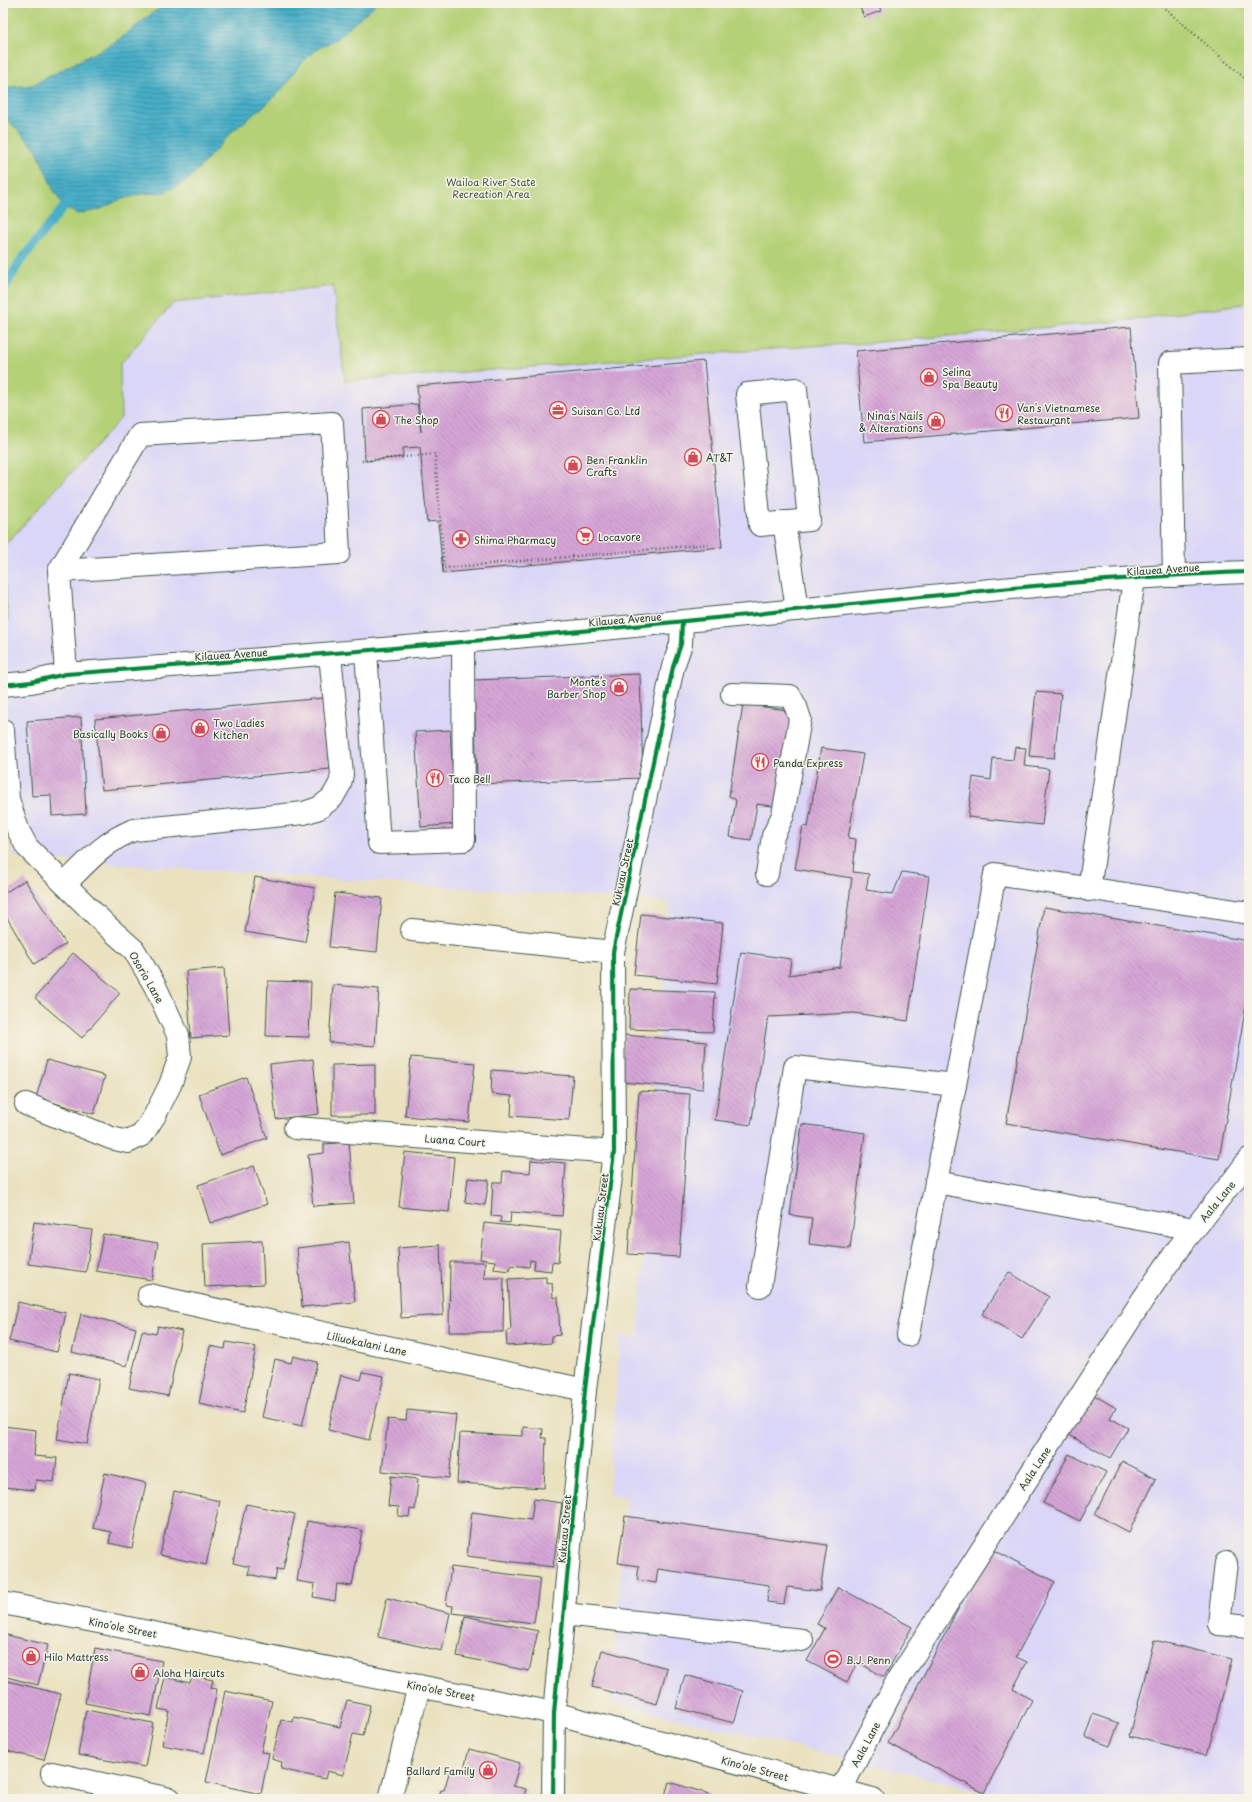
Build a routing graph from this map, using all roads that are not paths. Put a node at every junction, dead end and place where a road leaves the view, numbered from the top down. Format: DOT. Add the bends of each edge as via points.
graph roads {
  1 [pos="1249,359"];
  2 [pos="784,522"];
  3 [pos="59,571"];
  4 [pos="1249,572"];
  5 [pos="1174,576"];
  6 [pos="1134,579"];
  7 [pos="797,610"];
  8 [pos="682,622"];
  9 [pos="463,642"];
  10 [pos="366,651"];
  11 [pos="330,654"];
  12 [pos="66,674"];
  13 [pos="3,685"];
  14 [pos="732,694"];
  15 [pos="3,730"];
  16 [pos="767,874"];
  17 [pos="65,884"];
  18 [pos="1089,890"];
  19 [pos="1249,912"];
  20 [pos="412,930"];
  21 [pos="613,952"];
  22 [pos="955,1085"];
  23 [pos="26,1104"];
  24 [pos="295,1128"];
  25 [pos="614,1152"];
  26 [pos="1249,1159"];
  27 [pos="936,1182"];
  28 [pos="1194,1229"];
  29 [pos="760,1286"];
  30 [pos="149,1295"];
  31 [pos="908,1335"];
  32 [pos="585,1390"];
  33 [pos="1226,1563"];
  34 [pos="3,1603"];
  35 [pos="564,1614"];
  36 [pos="1249,1627"];
  37 [pos="802,1640"];
  38 [pos="419,1686"];
  39 [pos="554,1713"];
  40 [pos="52,1773"];
  41 [pos="840,1791"];
  42 [pos="170,1799"];
  43 [pos="390,1799"];
  44 [pos="553,1799"];
  45 [pos="873,1799"];
  1 -- 5 [label="street" via="1170,363"];
  2 -- 2 [label="street" via="760,525 747,394 796,389 809,520"];
  2 -- 7 [label="street"];
  3 -- 3 [label="street" via="339,553 332,423 140,435"];
  3 -- 12 [label="street"];
  4 -- 5 [label="street, Kilauea Avenue"];
  5 -- 6 [label="street, Kilauea Avenue"];
  6 -- 7 [label="street, Kilauea Avenue"];
  6 -- 18 [label="street"];
  7 -- 8 [label="street, Kilauea Avenue"];
  8 -- 9 [label="street, Kilauea Avenue"];
  8 -- 21 [label="street, Kukuau Street" via="680,644"];
  9 -- 10 [label="street, Kilauea Avenue"];
  9 -- 10 [label="street" via="464,840 379,842"];
  10 -- 11 [label="street, Kilauea Avenue"];
  11 -- 12 [label="street, Kilauea Avenue"];
  11 -- 17 [label="street" via="343,768 338,789 328,802 304,813 134,830 109,842"];
  12 -- 13 [label="street, Kilauea Avenue"];
  14 -- 16 [label="street" via="790,696 800,719 783,815 773,836"];
  15 -- 17 [label="street, Osorio Lane" via="8,799 18,830 27,847"];
  17 -- 23 [label="street, Osorio Lane" via="134,950 155,986 178,1035 180,1057 155,1115 142,1135 128,1142 111,1138"];
  18 -- 19 [label="street"];
  18 -- 22 [label="street" via="995,874"];
  20 -- 21 [label="street"];
  21 -- 25 [label="street, Kukuau Street"];
  22 -- 27 [label="street"];
  22 -- 29 [label="street" via="795,1067"];
  24 -- 25 [label="street, Luana Court"];
  25 -- 32 [label="street, Kukuau Street"];
  26 -- 28 [label="street, Aala Lane"];
  27 -- 28 [label="street"];
  27 -- 31 [label="street"];
  28 -- 41 [label="street, Aala Lane" via="1143,1299 896,1683"];
  30 -- 32 [label="street, Liliuokalani Lane"];
  32 -- 35 [label="street, Kukuau Street"];
  33 -- 36 [label="street" via="1219,1624"];
  34 -- 38 [label="street, Kinoʻole Street"];
  35 -- 37 [label="street"];
  35 -- 39 [label="street, Kukuau Street"];
  38 -- 39 [label="street, Kinoʻole Street"];
  38 -- 43 [label="street"];
  39 -- 41 [label="street, Kinoʻole Street"];
  39 -- 44 [label="street, Kukuau Street"];
  40 -- 42 [label="street"];
  41 -- 45 [label="street, Kinoʻole Street"];
}
